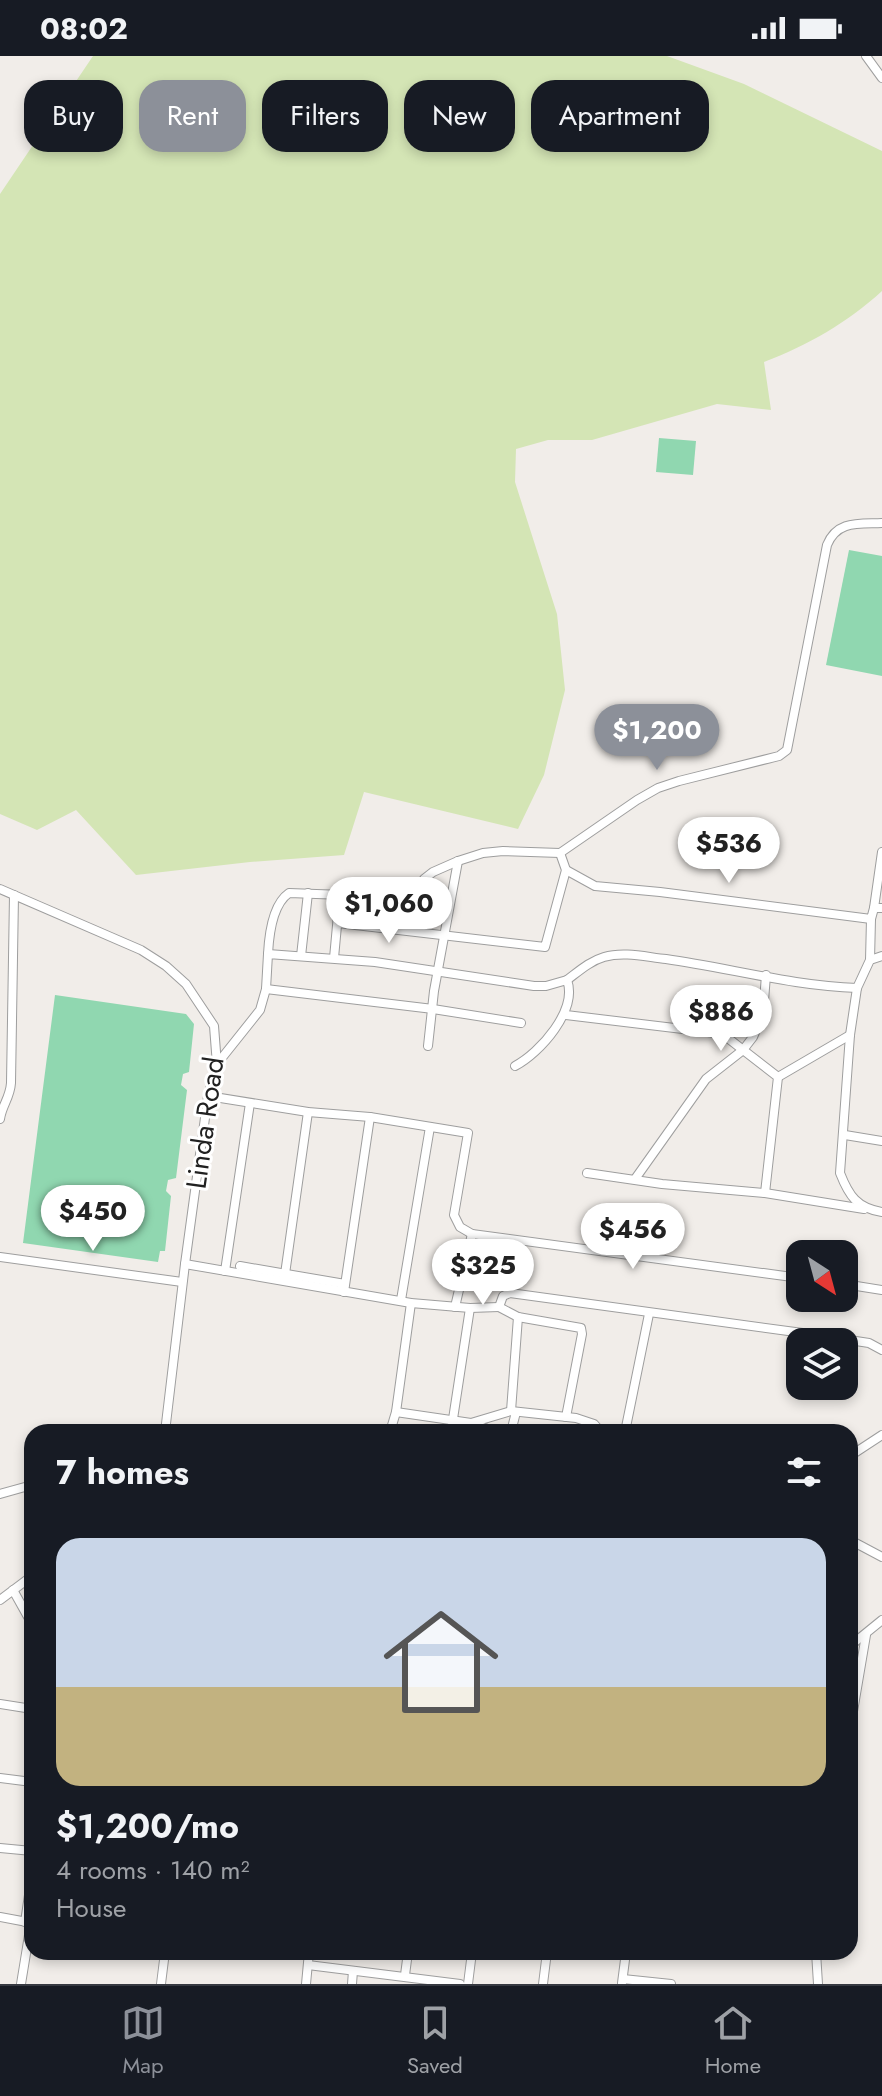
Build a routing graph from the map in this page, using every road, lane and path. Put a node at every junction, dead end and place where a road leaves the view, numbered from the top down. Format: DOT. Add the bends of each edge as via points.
graph roads {
  1 [pos="866,56"];
  2 [pos="882,78"];
  3 [pos="882,523"];
  4 [pos="882,852"];
  5 [pos="560,853"];
  6 [pos="458,861"];
  7 [pos="566,870"];
  8 [pos="0,889"];
  9 [pos="308,893"];
  10 [pos="340,893"];
  11 [pos="14,895"];
  12 [pos="878,908"];
  13 [pos="871,919"];
  14 [pos="338,923"];
  15 [pos="444,937"];
  16 [pos="268,954"];
  17 [pos="301,956"];
  18 [pos="882,956"];
  19 [pos="334,958"];
  20 [pos="870,960"];
  21 [pos="439,973"];
  22 [pos="766,975"];
  23 [pos="567,980"];
  24 [pos="857,988"];
  25 [pos="266,989"];
  26 [pos="433,1009"];
  27 [pos="566,1015"];
  28 [pos="521,1023"];
  29 [pos="850,1035"];
  30 [pos="428,1046"];
  31 [pos="743,1050"];
  32 [pos="217,1065"];
  33 [pos="515,1066"];
  34 [pos="778,1077"];
  35 [pos="208,1096"];
  36 [pos="250,1103"];
  37 [pos="1,1106"];
  38 [pos="308,1112"];
  39 [pos="370,1117"];
  40 [pos="0,1119"];
  41 [pos="430,1127"];
  42 [pos="845,1135"];
  43 [pos="882,1141"];
  44 [pos="587,1173"];
  45 [pos="635,1179"];
  46 [pos="765,1193"];
  47 [pos="865,1209"];
  48 [pos="882,1212"];
  49 [pos="472,1234"];
  50 [pos="0,1257"];
  51 [pos="185,1264"];
  52 [pos="240,1266"];
  53 [pos="225,1271"];
  54 [pos="285,1274"];
  55 [pos="786,1276"];
  56 [pos="182,1282"];
  57 [pos="858,1286"];
  58 [pos="344,1288"];
  59 [pos="882,1290"];
  60 [pos="401,1300"];
  61 [pos="411,1303"];
  62 [pos="455,1307"];
  63 [pos="499,1307"];
  64 [pos="470,1308"];
  65 [pos="649,1314"];
  66 [pos="518,1317"];
  67 [pos="882,1350"];
  68 [pos="513,1411"];
  69 [pos="396,1412"];
  70 [pos="566,1417"];
  71 [pos="452,1422"];
  72 [pos="471,1423"];
  73 [pos="166,1424"];
  74 [pos="392,1424"];
  75 [pos="512,1424"];
  76 [pos="593,1424"];
  77 [pos="627,1424"];
  78 [pos="882,1435"];
  79 [pos="858,1451"];
  80 [pos="24,1487"];
  81 [pos="0,1494"];
  82 [pos="858,1544"];
  83 [pos="882,1557"];
  84 [pos="24,1582"];
  85 [pos="13,1590"];
  86 [pos="0,1600"];
  87 [pos="24,1610"];
  88 [pos="882,1620"];
  89 [pos="866,1635"];
  90 [pos="858,1640"];
  91 [pos="858,1682"];
  92 [pos="0,1704"];
  93 [pos="24,1708"];
  94 [pos="0,1778"];
  95 [pos="24,1781"];
  96 [pos="0,1848"];
  97 [pos="24,1850"];
  98 [pos="0,1917"];
  99 [pos="24,1921"];
  100 [pos="24,1960"];
  101 [pos="164,1960"];
  102 [pos="308,1960"];
  103 [pos="471,1960"];
  104 [pos="546,1960"];
  105 [pos="625,1960"];
  106 [pos="816,1960"];
  107 [pos="308,1965"];
  108 [pos="353,1971"];
  109 [pos="400,1978"];
  110 [pos="622,1982"];
  111 [pos="440,1983"];
  112 [pos="21,1984"];
  113 [pos="161,1984"];
  114 [pos="306,1984"];
  115 [pos="352,1984"];
  116 [pos="460,1984"];
  117 [pos="468,1984"];
  118 [pos="543,1984"];
  119 [pos="671,1984"];
  120 [pos="818,1984"];
  1 -- 2 [label="street"];
  3 -- 5 [label="street" via="845,525 827,545 787,750 658,788"];
  4 -- 12 [label="street"];
  5 -- 6 [label="street" via="503,851"];
  5 -- 7 [label="street"];
  6 -- 10 [label="street" via="424,879 408,895"];
  6 -- 15 [label="street"];
  7 -- 13 [label="street" via="595,886"];
  7 -- 15 [label="street" via="545,947"];
  8 -- 11 [label="street, Linda Road"];
  9 -- 10 [label="street"];
  9 -- 16 [label="street" via="289,893 282,899"];
  9 -- 17 [label="street"];
  10 -- 14 [label="street"];
  11 -- 32 [label="street, Linda Road" via="141,950 176,974 214,1026"];
  11 -- 37 [label="street" via="11,1083 10,1097"];
  12 -- 13 [label="street"];
  13 -- 20 [label="street"];
  14 -- 15 [label="street"];
  14 -- 19 [label="street"];
  15 -- 21 [label="street"];
  16 -- 17 [label="street"];
  16 -- 25 [label="street"];
  17 -- 19 [label="street"];
  18 -- 20 [label="street"];
  19 -- 21 [label="street"];
  20 -- 24 [label="street"];
  21 -- 23 [label="street" via="534,986"];
  21 -- 26 [label="street"];
  22 -- 23 [label="street" via="625,954 596,961"];
  22 -- 24 [label="street"];
  22 -- 31 [label="street" via="763,1014"];
  23 -- 27 [label="street"];
  24 -- 29 [label="street"];
  25 -- 26 [label="street"];
  25 -- 32 [label="street" via="256,1019"];
  26 -- 28 [label="street"];
  26 -- 30 [label="street"];
  27 -- 31 [label="street" via="716,1033"];
  27 -- 33 [label="street" via="527,1060"];
  29 -- 34 [label="street"];
  29 -- 42 [label="street"];
  31 -- 34 [label="street"];
  31 -- 45 [label="street" via="706,1079"];
  32 -- 35 [label="street, Linda Road"];
  34 -- 46 [label="street"];
  35 -- 36 [label="street"];
  35 -- 51 [label="street, Linda Road"];
  36 -- 38 [label="street"];
  36 -- 53 [label="street"];
  37 -- 40 [label="street"];
  38 -- 39 [label="street"];
  38 -- 54 [label="street"];
  39 -- 41 [label="street"];
  39 -- 58 [label="street"];
  41 -- 49 [label="street" via="468,1133 454,1215"];
  41 -- 60 [label="street"];
  42 -- 43 [label="street"];
  42 -- 47 [label="street" via="840,1173 848,1194"];
  44 -- 45 [label="street"];
  45 -- 46 [label="street"];
  46 -- 47 [label="street"];
  47 -- 48 [label="street"];
  49 -- 55 [label="street"];
  49 -- 62 [label="street"];
  50 -- 56 [label="street"];
  51 -- 53 [label="street"];
  51 -- 56 [label="street, Linda Road"];
  52 -- 54 [label="street"];
  53 -- 58 [label="street"];
  54 -- 58 [label="street"];
  56 -- 73 [label="street, Linda Road"];
  57 -- 59 [label="street"];
  58 -- 60 [label="street"];
  60 -- 61 [label="street"];
  61 -- 62 [label="street"];
  61 -- 69 [label="street"];
  62 -- 64 [label="street"];
  63 -- 64 [label="street"];
  63 -- 65 [label="street" via="510,1293"];
  63 -- 66 [label="street"];
  64 -- 71 [label="street"];
  65 -- 67 [label="street" via="869,1343"];
  65 -- 77 [label="street"];
  66 -- 68 [label="street"];
  66 -- 70 [label="street" via="581,1328"];
  68 -- 70 [label="street"];
  68 -- 72 [label="street"];
  68 -- 75 [label="street"];
  69 -- 71 [label="street"];
  69 -- 74 [label="street"];
  70 -- 76 [label="street"];
  71 -- 72 [label="street"];
  78 -- 79 [label="street"];
  80 -- 81 [label="street"];
  82 -- 83 [label="street"];
  84 -- 85 [label="street"];
  85 -- 86 [label="street"];
  85 -- 87 [label="street"];
  88 -- 89 [label="street"];
  89 -- 90 [label="street"];
  89 -- 91 [label="street"];
  92 -- 93 [label="street"];
  94 -- 95 [label="street"];
  96 -- 97 [label="street"];
  98 -- 99 [label="street"];
  100 -- 112 [label="street"];
  101 -- 113 [label="street"];
  102 -- 107 [label="street"];
  103 -- 117 [label="street"];
  104 -- 118 [label="street"];
  105 -- 110 [label="street"];
  106 -- 120 [label="street"];
  107 -- 108 [label="street"];
  107 -- 114 [label="street"];
  108 -- 109 [label="street"];
  108 -- 115 [label="street"];
  109 -- 111 [label="street"];
  110 -- 119 [label="street"];
  111 -- 116 [label="street"];
}
